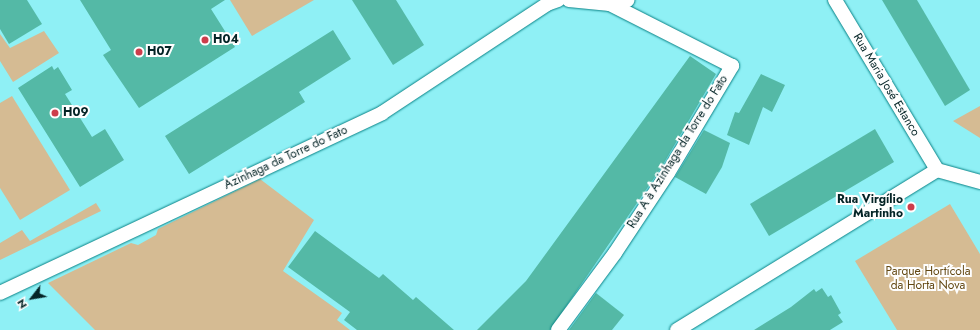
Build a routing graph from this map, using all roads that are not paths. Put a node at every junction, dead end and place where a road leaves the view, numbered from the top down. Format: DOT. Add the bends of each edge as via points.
graph roads {
  1 [pos="558,0"];
  2 [pos="569,0"];
  3 [pos="628,0"];
  4 [pos="835,0"];
  5 [pos="610,4"];
  6 [pos="937,170"];
  7 [pos="980,182"];
  8 [pos="0,293"];
  9 [pos="558,330"];
  10 [pos="678,330"];
  1 -- 8 [label="street, Azinhaga da Torre do Fato" via="547,4 382,113"];
  2 -- 5 [label="street"];
  3 -- 5 [label="street"];
  4 -- 6 [label="street, Rua Maria José Estanco"];
  5 -- 9 [label="street, Rua A à Azinhaga da Torre do Fato" via="732,66 668,173"];
  6 -- 7 [label="street"];
  6 -- 10 [label="street"];
}
